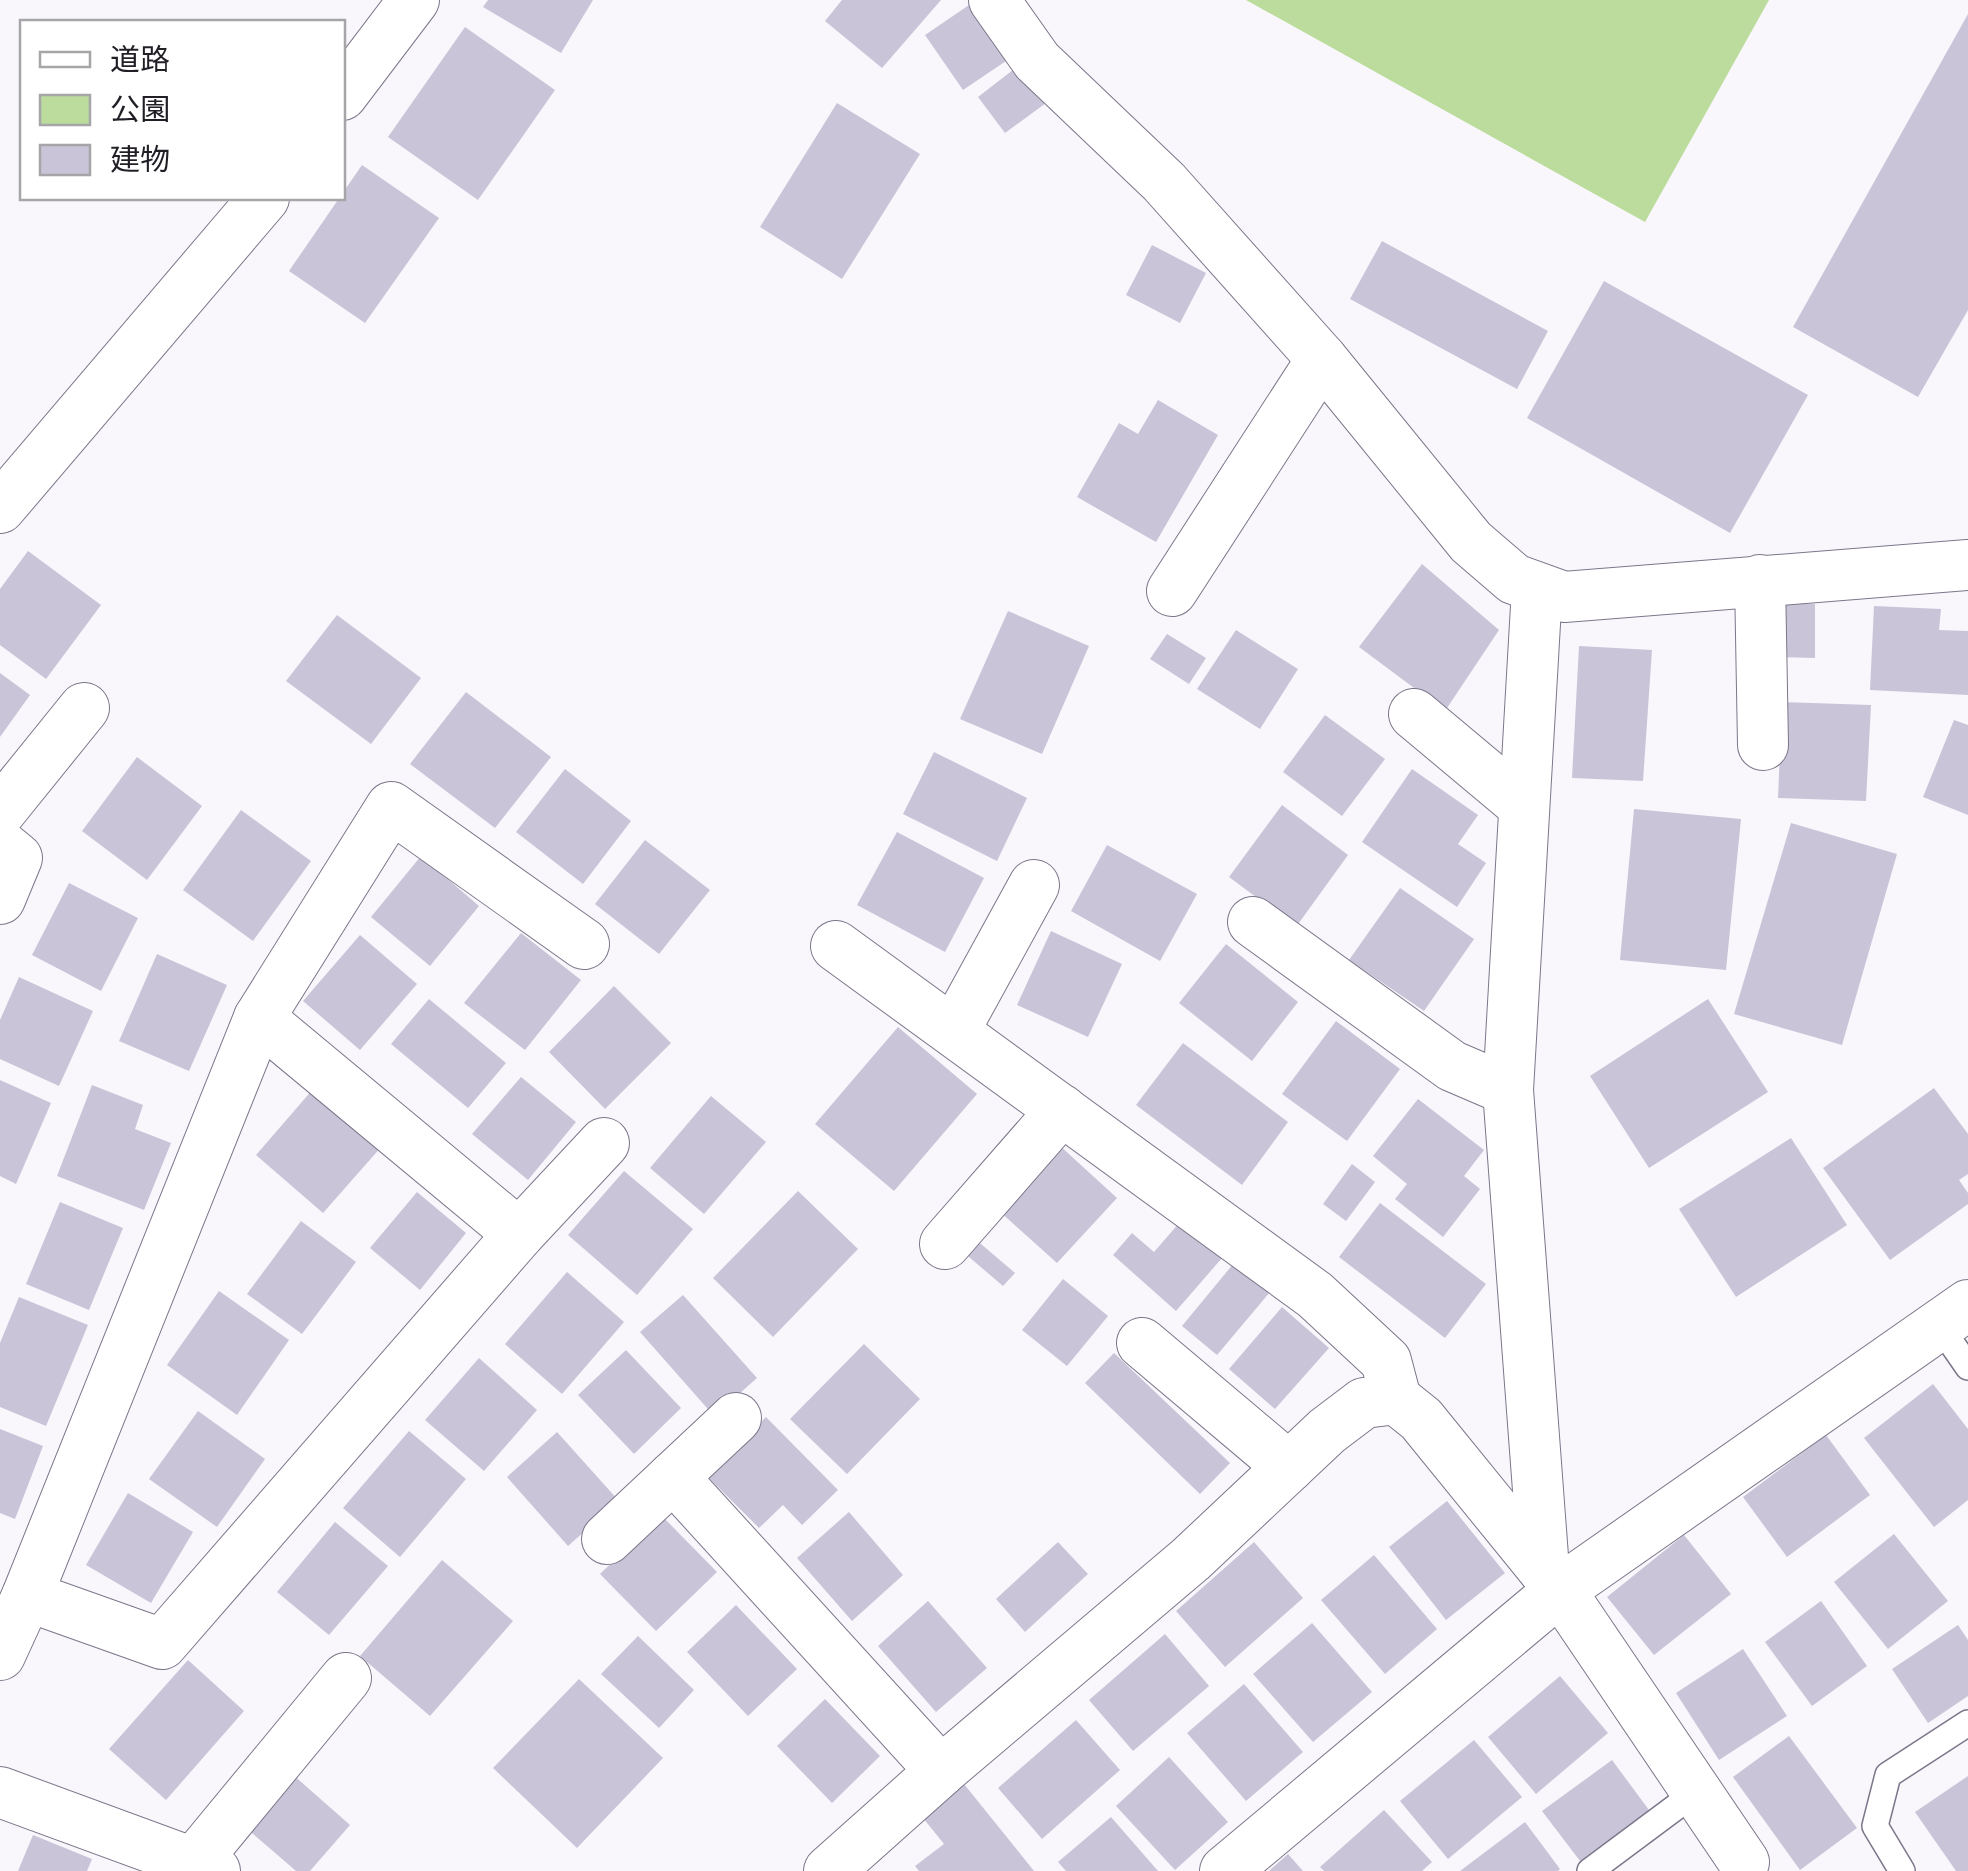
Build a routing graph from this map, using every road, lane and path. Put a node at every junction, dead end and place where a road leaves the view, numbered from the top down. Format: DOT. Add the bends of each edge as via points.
graph roads {
  1 [pos="414,0"];
  2 [pos="994,0"];
  3 [pos="345,91"];
  4 [pos="262,200"];
  5 [pos="1322,358"];
  6 [pos="0,508"];
  7 [pos="1968,565"];
  8 [pos="1760,580"];
  9 [pos="1537,589"];
  10 [pos="1172,591"];
  11 [pos="84,708"];
  12 [pos="1414,714"];
  13 [pos="1764,744"];
  14 [pos="1524,806"];
  15 [pos="0,812"];
  16 [pos="0,844"];
  17 [pos="1034,885"];
  18 [pos="0,899"];
  19 [pos="1253,922"];
  20 [pos="584,944"];
  21 [pos="836,946"];
  22 [pos="259,1018"];
  23 [pos="954,1032"];
  24 [pos="1508,1090"];
  25 [pos="1062,1110"];
  26 [pos="604,1143"];
  27 [pos="519,1234"];
  28 [pos="945,1244"];
  29 [pos="1954,1315"];
  30 [pos="1142,1343"];
  31 [pos="1968,1367"];
  32 [pos="1396,1399"];
  33 [pos="736,1418"];
  34 [pos="1289,1467"];
  35 [pos="673,1477"];
  36 [pos="607,1539"];
  37 [pos="1552,1580"];
  38 [pos="27,1596"];
  39 [pos="0,1655"];
  40 [pos="346,1678"];
  41 [pos="1968,1722"];
  42 [pos="941,1770"];
  43 [pos="1696,1792"];
  44 [pos="4,1803"];
  45 [pos="1744,1862"];
  46 [pos="847,1865"];
  47 [pos="205,1866"];
  48 [pos="1225,1871"];
  49 [pos="1590,1871"];
  50 [pos="1902,1871"];
  1 -- 3 [label="street"];
  2 -- 5 [label="street" via="1037,61 1164,182"];
  4 -- 6 [label="street"];
  5 -- 9 [label="street" via="1471,542"];
  5 -- 10 [label="street"];
  7 -- 8 [label="street"];
  8 -- 9 [label="street" via="1564,597"];
  8 -- 13 [label="street"];
  9 -- 14 [label="street"];
  11 -- 15 [label="street"];
  12 -- 14 [label="street"];
  14 -- 24 [label="street"];
  16 -- 18 [label="street" via="17,858"];
  17 -- 23 [label="street"];
  19 -- 24 [label="street" via="1452,1066"];
  20 -- 22 [label="street" via="391,807"];
  21 -- 23 [label="street"];
  22 -- 27 [label="street"];
  22 -- 38 [label="street"];
  23 -- 25 [label="street"];
  24 -- 37 [label="street"];
  25 -- 28 [label="street"];
  25 -- 32 [label="street" via="1315,1295 1386,1362"];
  26 -- 27 [label="street"];
  27 -- 38 [label="street" via="162,1644"];
  29 -- 31 [label="lane"];
  29 -- 37 [label="street"];
  30 -- 34 [label="street"];
  32 -- 34 [label="street" via="1364,1403"];
  32 -- 37 [label="street" via="1421,1419"];
  33 -- 35 [label="street"];
  34 -- 42 [label="street" via="1191,1559"];
  35 -- 36 [label="street"];
  35 -- 42 [label="street"];
  37 -- 43 [label="street"];
  37 -- 48 [label="street"];
  38 -- 39 [label="street"];
  40 -- 47 [label="street"];
  41 -- 50 [label="lane" via="1888,1775 1875,1826"];
  42 -- 46 [label="street"];
  43 -- 45 [label="street"];
  43 -- 49 [label="lane"];
  44 -- 47 [label="street"];
}
